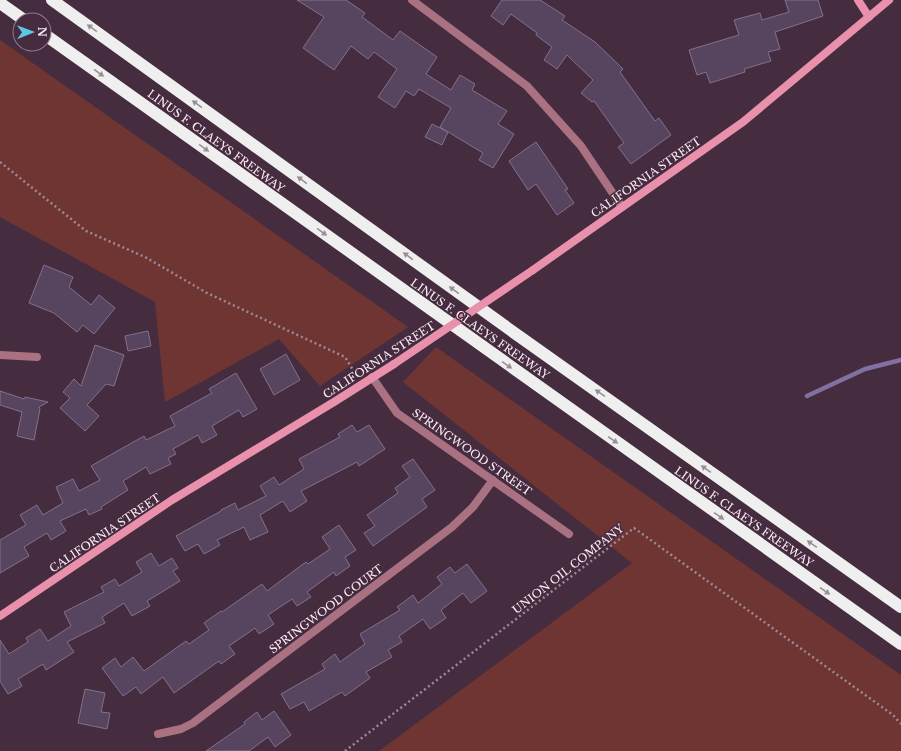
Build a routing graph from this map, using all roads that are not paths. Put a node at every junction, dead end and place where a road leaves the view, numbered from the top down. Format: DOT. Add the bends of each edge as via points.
graph roads {
  1 [pos="52,0"];
  2 [pos="412,0"];
  3 [pos="858,0"];
  4 [pos="889,0"];
  5 [pos="0,3"];
  6 [pos="13,12"];
  7 [pos="869,17"];
  8 [pos="52,40"];
  9 [pos="622,207"];
  10 [pos="0,355"];
  11 [pos="37,357"];
  12 [pos="372,377"];
  13 [pos="492,480"];
  14 [pos="569,534"];
  15 [pos="901,607"];
  16 [pos="0,616"];
  17 [pos="901,644"];
  18 [pos="158,734"];
  15 -- 1 [label="highway, LINUS F. CLAEYS FREEWAY, one-way" via="514,333"];
  2 -- 9 [label="street" via="527,86 581,146"];
  3 -- 7 [label="street"];
  4 -- 7 [label="street, CALIFORNIA STREET"];
  5 -- 6 [label="highway"];
  7 -- 9 [label="street, CALIFORNIA STREET" via="743,122"];
  8 -- 17 [label="highway, LINUS F. CLAEYS FREEWAY, one-way"];
  9 -- 12 [label="street, CALIFORNIA STREET, bridge" via="533,270"];
  10 -- 11 [label="street"];
  12 -- 13 [label="street, SPRINGWOOD STREET" via="397,414"];
  12 -- 16 [label="street, CALIFORNIA STREET" via="172,500"];
  13 -- 14 [label="street, SPRINGWOOD STREET"];
  13 -- 18 [label="street, SPRINGWOOD COURT" via="473,507 445,532 193,723 181,729"];
}
